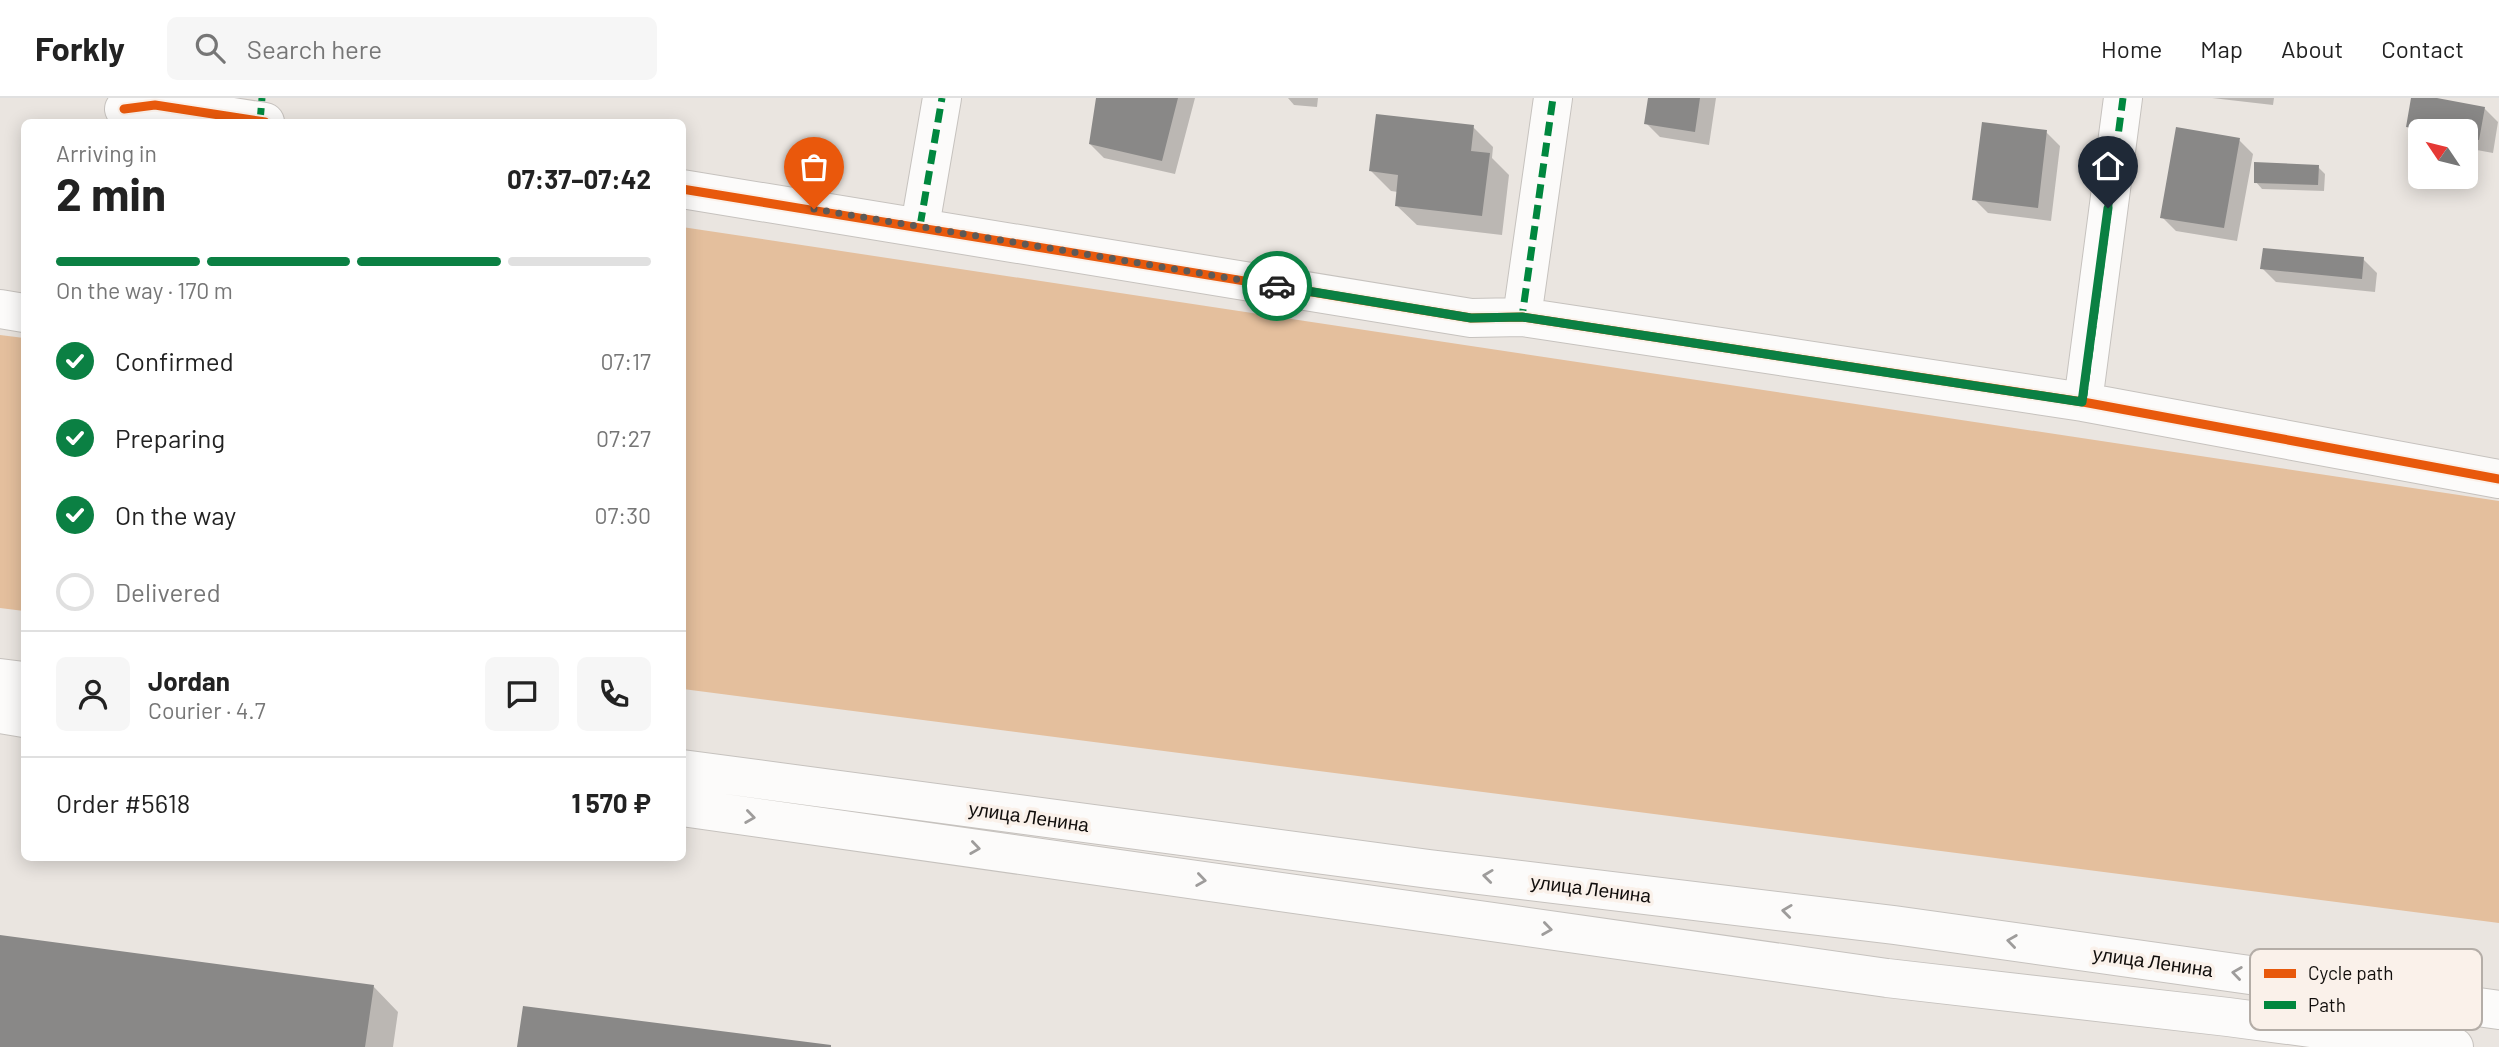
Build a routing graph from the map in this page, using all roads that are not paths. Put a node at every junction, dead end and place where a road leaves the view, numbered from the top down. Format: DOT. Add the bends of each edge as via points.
graph roads {
  1 [pos="942,98"];
  2 [pos="1553,98"];
  3 [pos="2123,98"];
  4 [pos="124,110"];
  5 [pos="246,119"];
  6 [pos="686,190"];
  7 [pos="920,226"];
  8 [pos="0,309"];
  9 [pos="21,312"];
  10 [pos="1522,317"];
  11 [pos="2082,402"];
  12 [pos="2499,479"];
  13 [pos="0,678"];
  14 [pos="21,681"];
  15 [pos="0,714"];
  16 [pos="21,718"];
  17 [pos="686,770"];
  18 [pos="686,808"];
  19 [pos="2250,975"];
  20 [pos="2250,1020"];
  21 [pos="2326,1030"];
  22 [pos="2454,1047"];
  1 -- 7 [label="main road"];
  2 -- 10 [label="main road"];
  3 -- 11 [label="main road"];
  4 -- 5 [label="main road" via="155,105"];
  6 -- 7 [label="main road"];
  7 -- 10 [label="main road" via="1471,318"];
  8 -- 9 [label="main road"];
  10 -- 11 [label="main road"];
  11 -- 12 [label="main road"];
  13 -- 14 [label="main road"];
  15 -- 16 [label="main road"];
  19 -- 17 [label="main road, улица Ленина, one-way"];
  18 -- 20 [label="main road, улица Ленина, one-way" via="1887,978"];
  21 -- 22 [label="main road, улица Ленина, one-way"];
}
